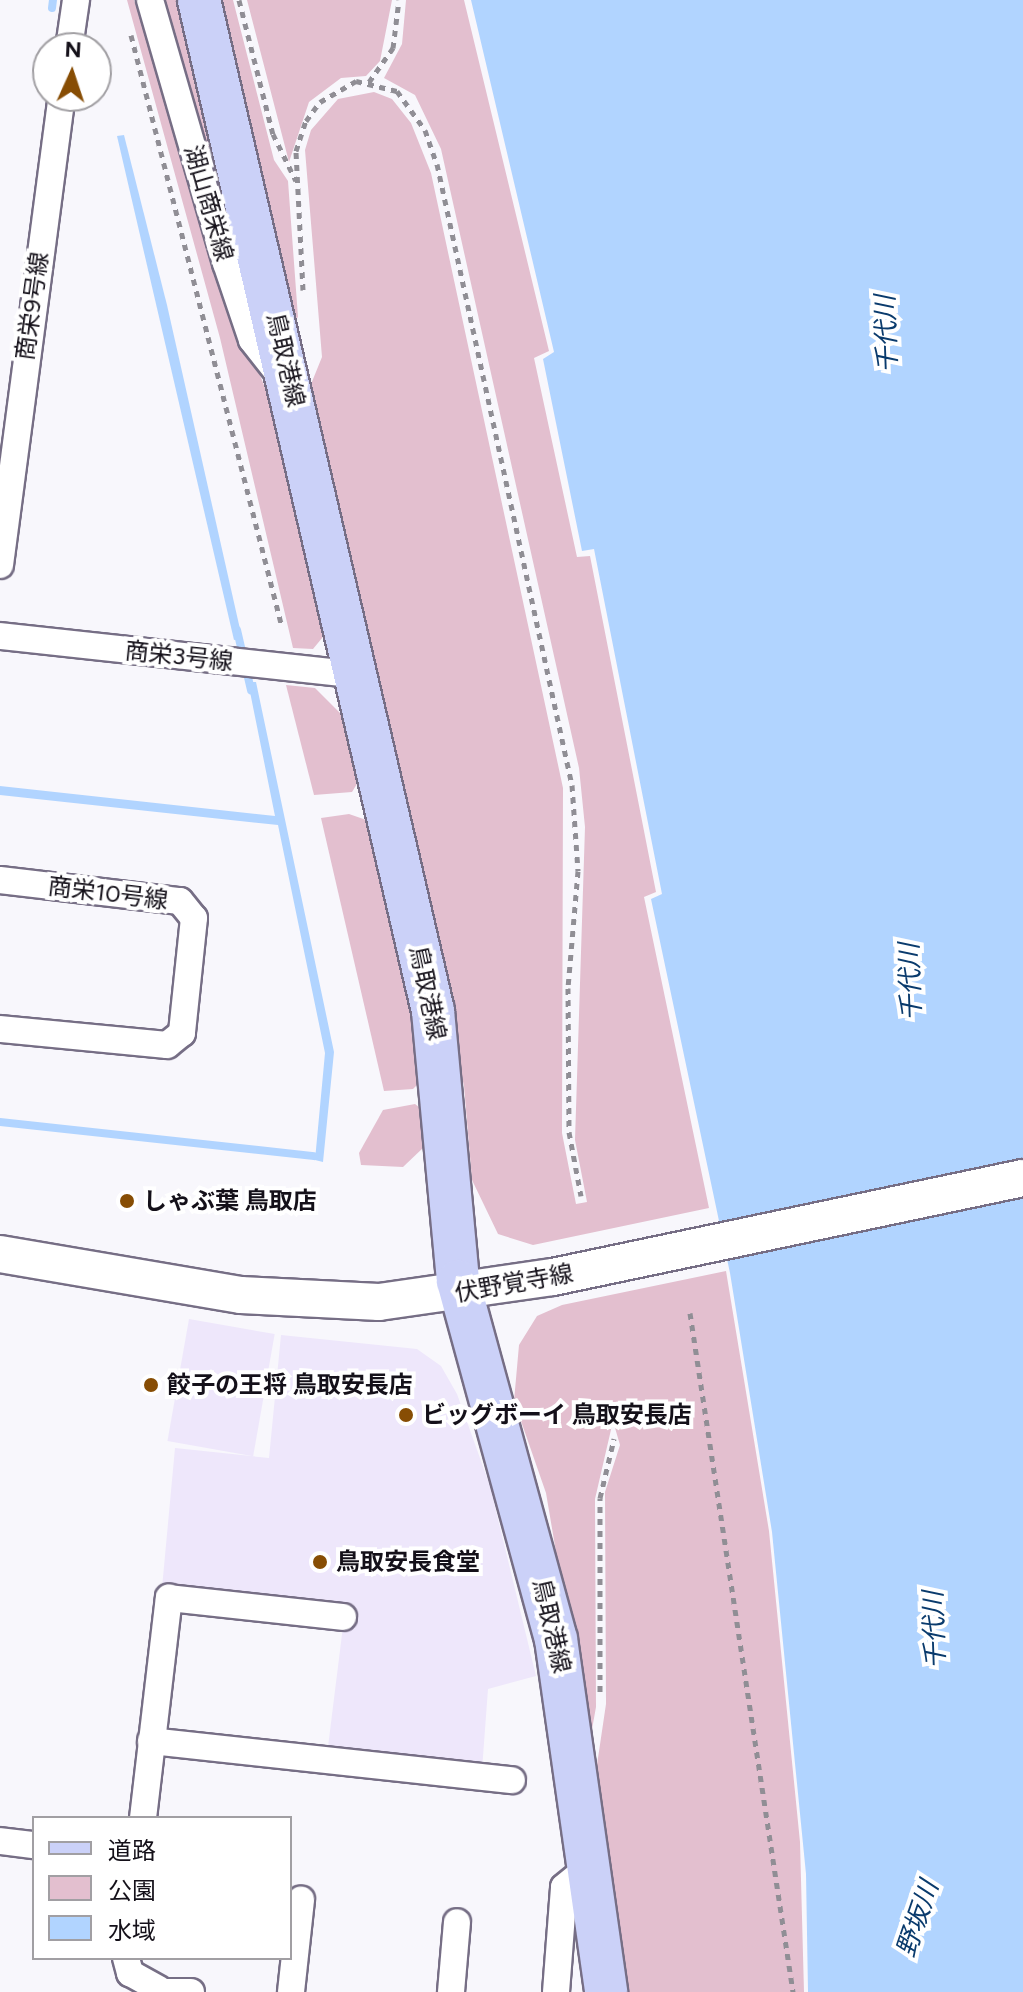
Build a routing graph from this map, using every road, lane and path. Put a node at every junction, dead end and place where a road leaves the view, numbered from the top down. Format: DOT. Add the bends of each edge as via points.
graph roads {
  1 [pos="76,0"];
  2 [pos="150,0"];
  3 [pos="199,0"];
  4 [pos="239,0"];
  5 [pos="399,0"];
  6 [pos="129,29"];
  7 [pos="71,32"];
  8 [pos="369,82"];
  9 [pos="59,112"];
  10 [pos="296,182"];
  11 [pos="304,304"];
  12 [pos="294,393"];
  13 [pos="6,454"];
  14 [pos="0,565"];
  15 [pos="282,627"];
  16 [pos="0,636"];
  17 [pos="359,675"];
  18 [pos="0,880"];
  19 [pos="0,1029"];
  20 [pos="1023,1178"];
  21 [pos="581,1196"];
  22 [pos="0,1254"];
  23 [pos="460,1293"];
  24 [pos="690,1313"];
  25 [pos="614,1439"];
  26 [pos="343,1617"];
  27 [pos="600,1706"];
  28 [pos="151,1741"];
  29 [pos="512,1780"];
  30 [pos="143,1816"];
  31 [pos="0,1841"];
  32 [pos="32,1845"];
  33 [pos="592,1864"];
  34 [pos="301,1900"];
  35 [pos="457,1922"];
  36 [pos="127,1960"];
  37 [pos="159,1991"];
  38 [pos="191,1992"];
  39 [pos="291,1992"];
  40 [pos="451,1992"];
  41 [pos="556,1992"];
  42 [pos="606,1992"];
  43 [pos="793,1992"];
  1 -- 7 [label="street"];
  2 -- 12 [label="street, 湖山商栄線" via="252,340"];
  3 -- 12 [label="main road, 鳥取港線"];
  4 -- 10 [label="path" via="273,134"];
  5 -- 8 [label="path" via="393,48"];
  6 -- 15 [label="path"];
  8 -- 10 [label="path" via="341,87 306,121"];
  8 -- 21 [label="path" via="397,91 411,106 437,164 572,785 578,871 568,988 569,1132"];
  9 -- 13 [label="street, 商栄9号線"];
  10 -- 11 [label="path"];
  12 -- 17 [label="main road, 鳥取港線"];
  13 -- 14 [label="street, 商栄9号線"];
  16 -- 17 [label="street, 商栄3号線"];
  17 -- 23 [label="main road, 鳥取港線" via="438,1036"];
  18 -- 19 [label="street, 商栄10号線" via="180,901 194,918 182,1033 167,1045"];
  20 -- 23 [label="main road, 伏野覚寺線"];
  22 -- 23 [label="main road, 伏野覚寺線" via="288,1300"];
  23 -- 33 [label="main road, 鳥取港線" via="553,1626"];
  24 -- 43 [label="path"];
  25 -- 27 [label="path" via="600,1498"];
  26 -- 28 [label="street" via="169,1598"];
  28 -- 29 [label="street"];
  28 -- 30 [label="street"];
  31 -- 32 [label="street"];
  33 -- 41 [label="street" via="564,1887"];
  33 -- 42 [label="main road, 鳥取港線"];
  34 -- 39 [label="street"];
  35 -- 40 [label="street"];
  36 -- 37 [label="street" via="130,1973"];
  37 -- 38 [label="street"];
}
